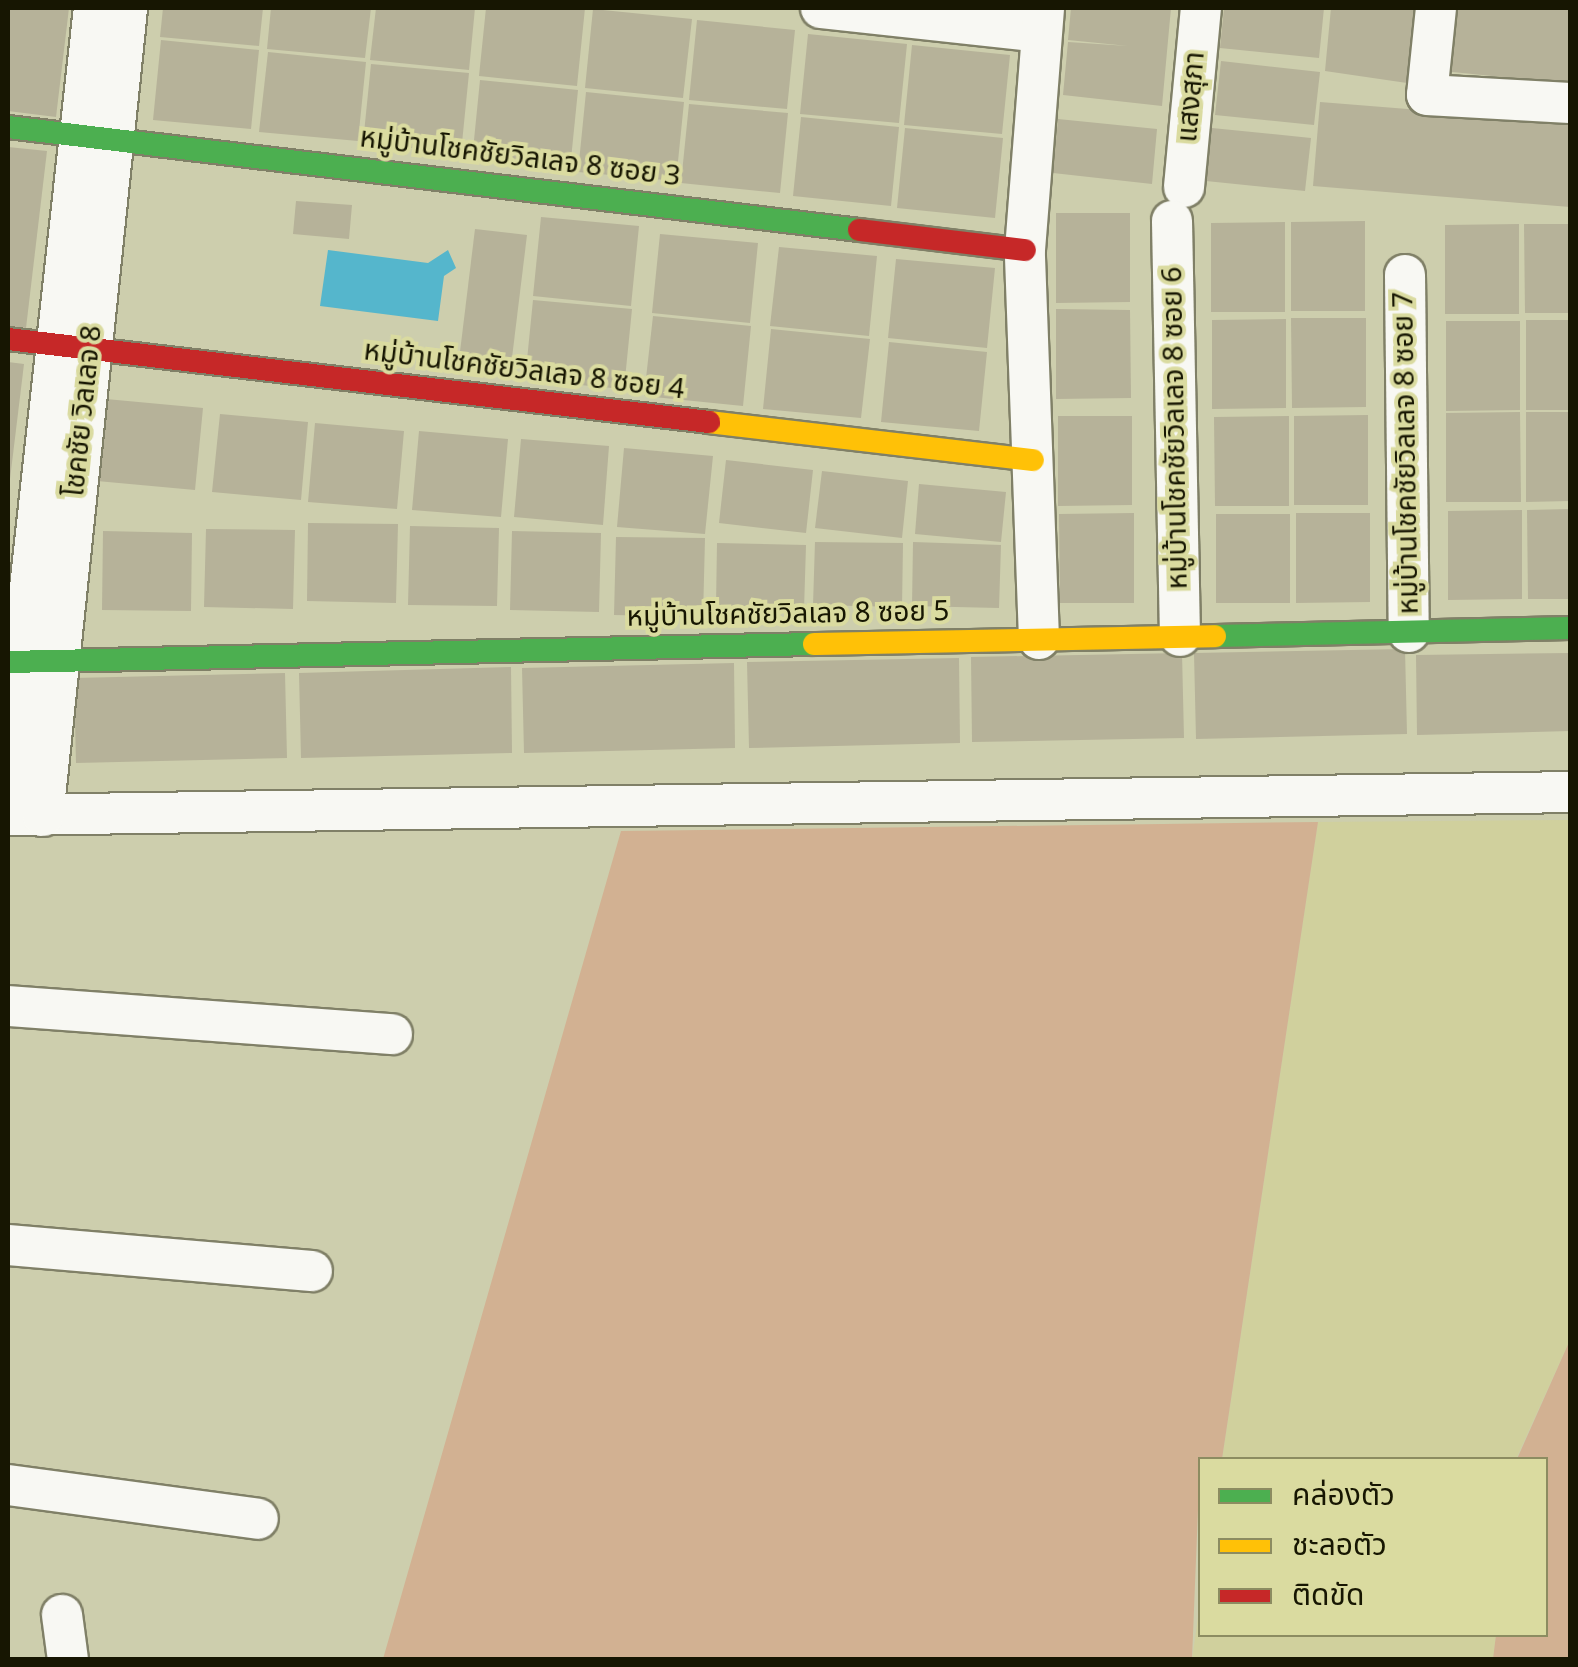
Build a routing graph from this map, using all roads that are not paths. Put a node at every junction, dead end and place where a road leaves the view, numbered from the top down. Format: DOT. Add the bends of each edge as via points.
graph roads {
  1 [pos="94,8"];
  2 [pos="127,8"];
  3 [pos="822,8"];
  4 [pos="1200,8"];
  5 [pos="1436,8"];
  6 [pos="1042,20"];
  7 [pos="1570,103"];
  8 [pos="8,126"];
  9 [pos="96,135"];
  10 [pos="1178,204"];
  11 [pos="1025,250"];
  12 [pos="1405,276"];
  13 [pos="8,339"];
  14 [pos="74,345"];
  15 [pos="1032,460"];
  16 [pos="1570,628"];
  17 [pos="1409,632"];
  18 [pos="1180,636"];
  19 [pos="1039,640"];
  20 [pos="28,662"];
  21 [pos="8,787"];
  22 [pos="1570,792"];
  23 [pos="25,815"];
  24 [pos="8,1006"];
  25 [pos="392,1034"];
  26 [pos="8,1245"];
  27 [pos="312,1272"];
  28 [pos="8,1485"];
  29 [pos="258,1519"];
  30 [pos="62,1615"];
  31 [pos="68,1660"];
  1 -- 9 [label="street, โชคชัย วิลเลจ 8"];
  2 -- 9 [label="street, โชคชัย วิลเลจ 8"];
  3 -- 6 [label="street"];
  4 -- 10 [label="street, แสงสุภา"];
  5 -- 7 [label="street" via="1427,95"];
  6 -- 11 [label="street"];
  8 -- 9 [label="street, หมู่บ้านโชคชัยวิลเลจ 8 ซอย 3"];
  9 -- 11 [label="street, หมู่บ้านโชคชัยวิลเลจ 8 ซอย 3"];
  9 -- 14 [label="street, โชคชัย วิลเลจ 8"];
  10 -- 18 [label="street, หมู่บ้านโชคชัยวิลเลจ 8 ซอย 6"];
  11 -- 15 [label="street"];
  12 -- 17 [label="street, หมู่บ้านโชคชัยวิลเลจ 8 ซอย 7"];
  13 -- 14 [label="street, หมู่บ้านโชคชัยวิลเลจ 8 ซอย 4"];
  14 -- 15 [label="street, หมู่บ้านโชคชัยวิลเลจ 8 ซอย 4"];
  14 -- 20 [label="street, โชคชัย วิลเลจ 8"];
  15 -- 19 [label="street"];
  16 -- 17 [label="street, หมู่บ้านโชคชัยวิลเลจ 8 ซอย 5"];
  17 -- 18 [label="street, หมู่บ้านโชคชัยวิลเลจ 8 ซอย 5"];
  18 -- 19 [label="street, หมู่บ้านโชคชัยวิลเลจ 8 ซอย 5"];
  19 -- 20 [label="street, หมู่บ้านโชคชัยวิลเลจ 8 ซอย 5"];
  20 -- 21 [label="street, โชคชัย วิลเลจ 8"];
  20 -- 23 [label="street, โชคชัย วิลเลจ 8"];
  22 -- 23 [label="street"];
  24 -- 25 [label="street"];
  26 -- 27 [label="street"];
  28 -- 29 [label="street"];
  30 -- 31 [label="street"];
}
